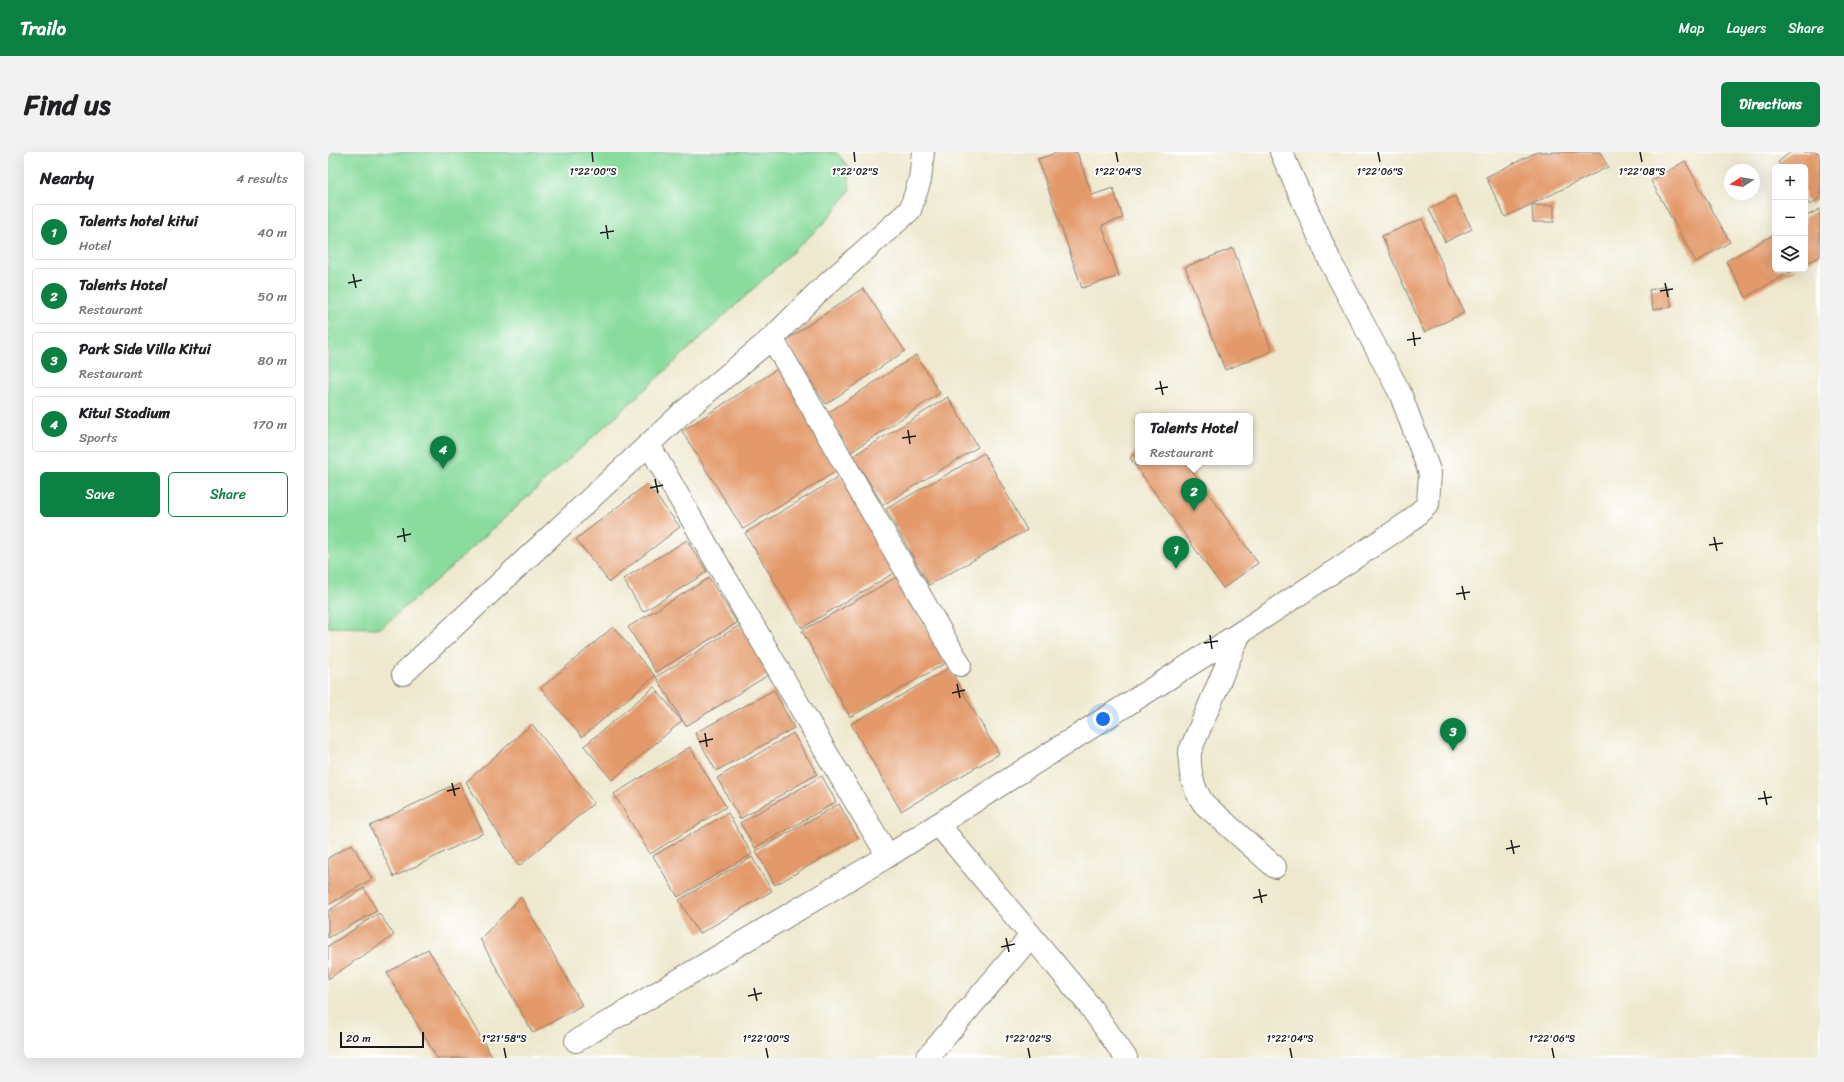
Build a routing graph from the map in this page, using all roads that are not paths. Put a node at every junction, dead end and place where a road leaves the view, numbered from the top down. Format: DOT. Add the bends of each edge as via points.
graph roads {
  1 [pos="923,152"];
  2 [pos="1281,152"];
  3 [pos="772,338"];
  4 [pos="649,445"];
  5 [pos="1240,633"];
  6 [pos="960,665"];
  7 [pos="403,674"];
  8 [pos="938,824"];
  9 [pos="888,856"];
  10 [pos="1275,867"];
  11 [pos="1031,936"];
  12 [pos="576,1041"];
  13 [pos="927,1058"];
  14 [pos="1126,1058"];
  1 -- 3 [label="street" via="920,180 910,210 817,293"];
  2 -- 5 [label="street" via="1330,261 1400,393 1430,473 1429,496 1428,504 1409,522"];
  3 -- 4 [label="street" via="681,414"];
  3 -- 6 [label="street"];
  4 -- 7 [label="street"];
  4 -- 9 [label="street"];
  5 -- 8 [label="street"];
  5 -- 10 [label="street" via="1190,751 1189,766 1196,793 1204,804"];
  8 -- 9 [label="street"];
  8 -- 11 [label="street"];
  9 -- 12 [label="street"];
  11 -- 13 [label="street"];
  11 -- 14 [label="street" via="1089,1006"];
}
